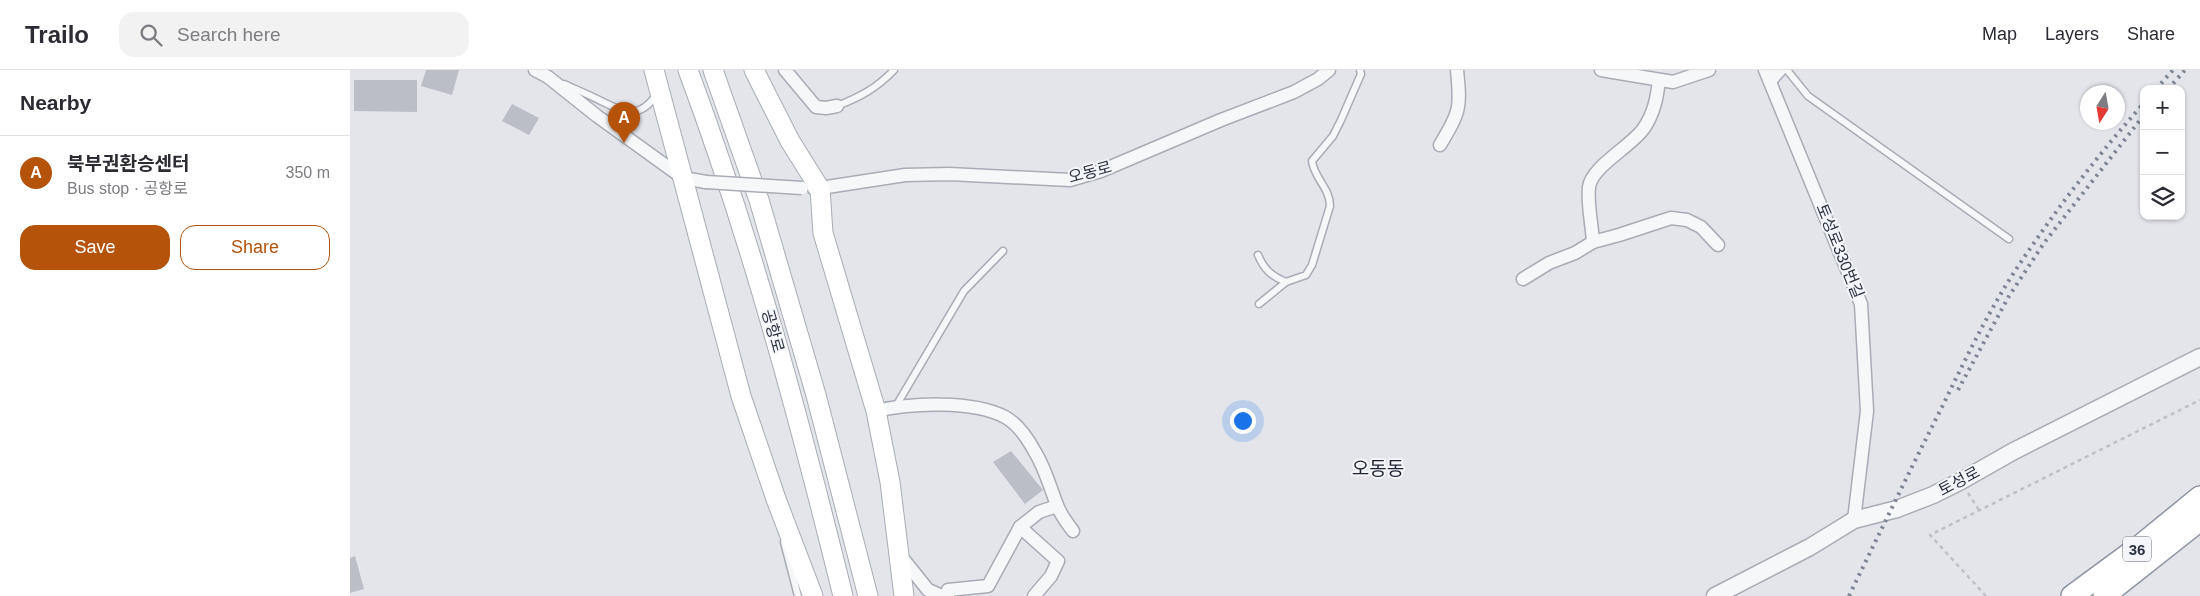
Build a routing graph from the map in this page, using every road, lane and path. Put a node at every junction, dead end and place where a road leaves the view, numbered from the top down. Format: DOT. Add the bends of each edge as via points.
graph roads {
  1 [pos="535,70"];
  2 [pos="654,70"];
  3 [pos="688,70"];
  4 [pos="713,70"];
  5 [pos="754,70"];
  6 [pos="785,70"];
  7 [pos="894,70"];
  8 [pos="1329,70"];
  9 [pos="1360,70"];
  10 [pos="1457,70"];
  11 [pos="1601,70"];
  12 [pos="1709,70"];
  13 [pos="1780,70"];
  14 [pos="1787,70"];
  15 [pos="1768,75"];
  16 [pos="548,77"];
  17 [pos="1659,80"];
  18 [pos="660,90"];
  19 [pos="837,106"];
  20 [pos="1440,145"];
  21 [pos="683,178"];
  22 [pos="811,188"];
  23 [pos="2009,239"];
  24 [pos="1593,242"];
  25 [pos="1718,245"];
  26 [pos="1003,251"];
  27 [pos="1258,255"];
  28 [pos="1524,279"];
  29 [pos="1286,282"];
  30 [pos="1259,304"];
  31 [pos="2200,357"];
  32 [pos="2200,400"];
  33 [pos="896,406"];
  34 [pos="876,411"];
  35 [pos="1961,481"];
  36 [pos="2200,497"];
  37 [pos="776,499"];
  38 [pos="1057,506"];
  39 [pos="1979,510"];
  40 [pos="1854,520"];
  41 [pos="2200,520"];
  42 [pos="1020,527"];
  43 [pos="1072,531"];
  44 [pos="899,554"];
  45 [pos="798,596"];
  46 [pos="813,596"];
  47 [pos="843,596"];
  48 [pos="868,596"];
  49 [pos="904,596"];
  50 [pos="942,596"];
  51 [pos="948,596"];
  52 [pos="1034,596"];
  53 [pos="1714,596"];
  54 [pos="1986,596"];
  55 [pos="2072,596"];
  56 [pos="2104,596"];
  1 -- 16 [label="street"];
  2 -- 18 [label="main road"];
  3 -- 47 [label="main road, 공항로" via="743,229 784,369"];
  4 -- 48 [label="main road, 공항로" via="776,257"];
  5 -- 22 [label="main road"];
  6 -- 19 [label="street" via="816,107"];
  7 -- 19 [label="lane" via="873,89"];
  8 -- 22 [label="street, 오동로" via="1294,92 1102,172 1070,180 905,175"];
  9 -- 29 [label="lane" via="1333,136 1312,161 1313,170 1330,197 1312,265 1306,275"];
  10 -- 20 [label="street" via="1460,104 1456,118"];
  11 -- 17 [label="street"];
  12 -- 17 [label="street" via="1673,82"];
  13 -- 15 [label="street"];
  14 -- 23 [label="lane" via="1808,96"];
  15 -- 40 [label="street, 토성로330번길" via="1861,304 1867,411"];
  16 -- 18 [label="lane" via="615,109 632,112 645,108"];
  16 -- 21 [label="street"];
  17 -- 24 [label="street" via="1655,106 1644,128 1604,165 1589,186"];
  18 -- 21 [label="main road"];
  21 -- 22 [label="street, 오동로, bridge"];
  21 -- 37 [label="main road" via="741,396"];
  22 -- 34 [label="main road"];
  24 -- 25 [label="street" via="1671,218 1687,220 1701,227"];
  24 -- 28 [label="street" via="1575,253 1549,262"];
  26 -- 33 [label="lane" via="964,290"];
  27 -- 29 [label="lane" via="1264,268 1275,278"];
  29 -- 30 [label="lane"];
  31 -- 35 [label="street, 토성로"];
  32 -- 39 [label="path"];
  33 -- 34 [label="street"];
  33 -- 38 [label="street" via="978,409 1005,417 1018,427 1035,452"];
  34 -- 44 [label="main road" via="890,482"];
  35 -- 39 [label="path"];
  35 -- 40 [label="street, 토성로" via="1897,509"];
  36 -- 55 [label="highway, 36"];
  37 -- 45 [label="lane"];
  37 -- 46 [label="main road"];
  38 -- 42 [label="street" via="1039,512"];
  38 -- 43 [label="street"];
  39 -- 54 [label="path" via="1930,535"];
  40 -- 53 [label="street, 토성로" via="1810,547"];
  41 -- 56 [label="highway, 36"];
  42 -- 51 [label="street" via="988,586 948,590"];
  42 -- 52 [label="street" via="1058,561 1051,576"];
  44 -- 49 [label="main road"];
  44 -- 50 [label="street" via="928,590"];
}
